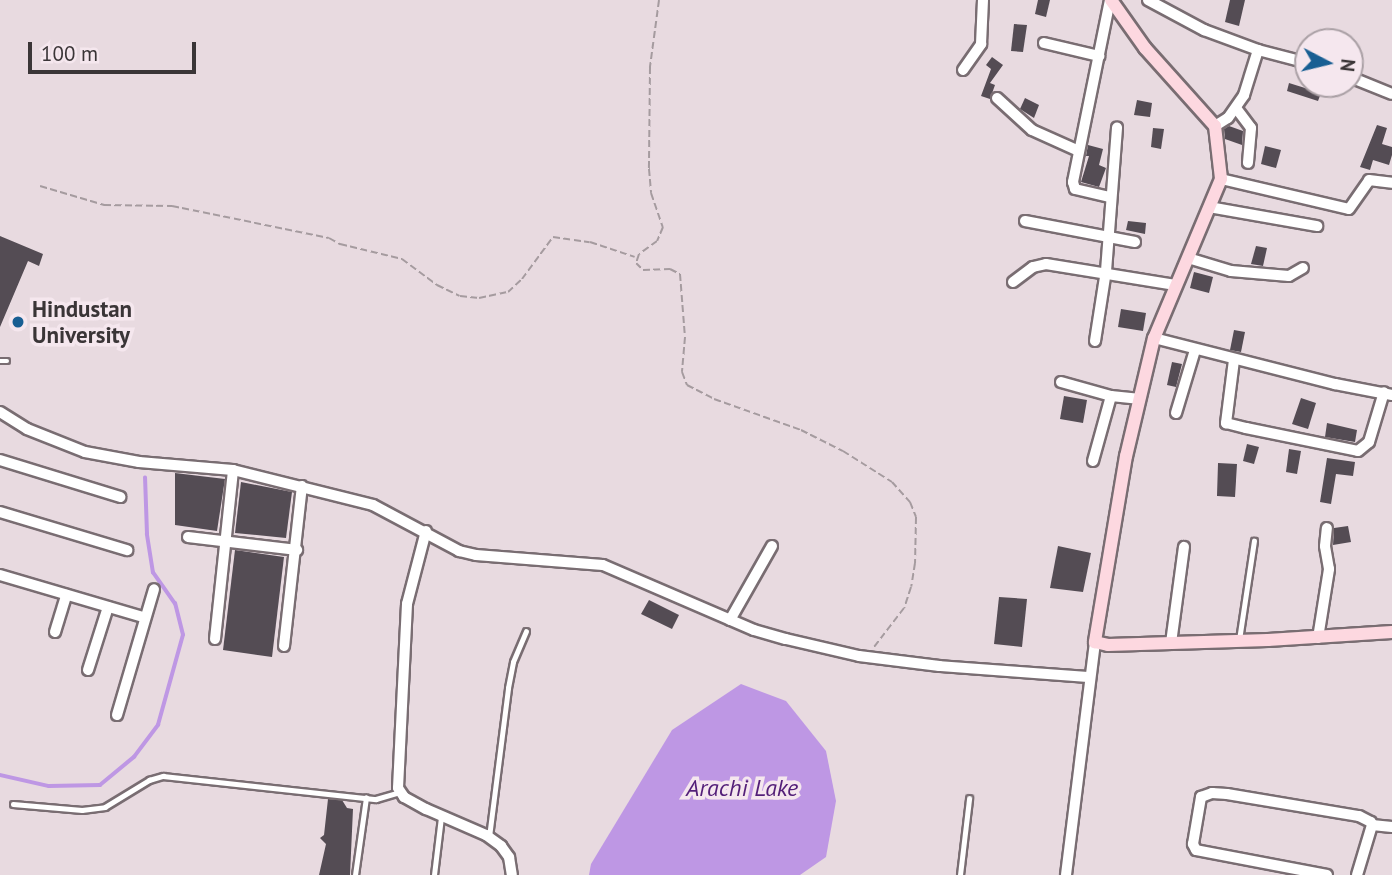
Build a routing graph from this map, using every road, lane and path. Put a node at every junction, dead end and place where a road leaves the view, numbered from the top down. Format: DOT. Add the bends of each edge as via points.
graph roads {
  1 [pos="659,0"];
  2 [pos="983,0"];
  3 [pos="1110,0"];
  4 [pos="1149,0"];
  5 [pos="1044,43"];
  6 [pos="1258,50"];
  7 [pos="1099,56"];
  8 [pos="1294,59"];
  9 [pos="963,70"];
  10 [pos="1364,83"];
  11 [pos="1392,94"];
  12 [pos="997,98"];
  13 [pos="1236,108"];
  14 [pos="1215,126"];
  15 [pos="1116,127"];
  16 [pos="1079,150"];
  17 [pos="1248,163"];
  18 [pos="1221,179"];
  19 [pos="1392,183"];
  20 [pos="40,186"];
  21 [pos="1110,197"];
  22 [pos="1209,207"];
  23 [pos="1025,221"];
  24 [pos="1317,226"];
  25 [pos="1108,236"];
  26 [pos="1135,242"];
  27 [pos="636,257"];
  28 [pos="1188,258"];
  29 [pos="1303,268"];
  30 [pos="1106,271"];
  31 [pos="1013,282"];
  32 [pos="1175,285"];
  33 [pos="1154,338"];
  34 [pos="1095,341"];
  35 [pos="1195,350"];
  36 [pos="1234,360"];
  37 [pos="0,361"];
  38 [pos="7,361"];
  39 [pos="1061,382"];
  40 [pos="1388,393"];
  41 [pos="1111,396"];
  42 [pos="1138,399"];
  43 [pos="0,412"];
  44 [pos="1176,413"];
  45 [pos="0,460"];
  46 [pos="1093,461"];
  47 [pos="233,470"];
  48 [pos="302,486"];
  49 [pos="120,497"];
  50 [pos="0,512"];
  51 [pos="1327,528"];
  52 [pos="426,531"];
  53 [pos="188,537"];
  54 [pos="226,541"];
  55 [pos="1254,541"];
  56 [pos="772,545"];
  57 [pos="1184,547"];
  58 [pos="127,550"];
  59 [pos="297,550"];
  60 [pos="0,575"];
  61 [pos="154,589"];
  62 [pos="66,594"];
  63 [pos="107,607"];
  64 [pos="144,617"];
  65 [pos="730,620"];
  66 [pos="55,632"];
  67 [pos="526,632"];
  68 [pos="1392,632"];
  69 [pos="1318,638"];
  70 [pos="215,639"];
  71 [pos="1239,640"];
  72 [pos="1095,642"];
  73 [pos="1171,643"];
  74 [pos="284,646"];
  75 [pos="864,657"];
  76 [pos="88,670"];
  77 [pos="1090,677"];
  78 [pos="117,715"];
  79 [pos="401,792"];
  80 [pos="366,798"];
  81 [pos="969,799"];
  82 [pos="13,804"];
  83 [pos="442,816"];
  84 [pos="1372,825"];
  85 [pos="1392,827"];
  86 [pos="489,837"];
  87 [pos="355,875"];
  88 [pos="434,875"];
  89 [pos="512,875"];
  90 [pos="960,875"];
  91 [pos="1066,875"];
  92 [pos="1327,875"];
  93 [pos="1357,875"];
  1 -- 27 [label="path" via="650,67 649,169 651,193 663,227 657,241"];
  2 -- 9 [label="street" via="981,44"];
  3 -- 7 [label="street"];
  3 -- 14 [label="street" via="1145,48"];
  4 -- 6 [label="street" via="1204,30"];
  5 -- 7 [label="street"];
  6 -- 8 [label="street"];
  6 -- 13 [label="street"];
  7 -- 16 [label="street"];
  10 -- 11 [label="street"];
  12 -- 16 [label="street" via="1032,130"];
  13 -- 14 [label="street"];
  13 -- 17 [label="street" via="1251,128"];
  14 -- 18 [label="street"];
  15 -- 21 [label="street"];
  16 -- 21 [label="street" via="1075,189"];
  18 -- 19 [label="street" via="1349,209 1369,180"];
  18 -- 22 [label="street"];
  20 -- 27 [label="path" via="104,205 172,206 329,238 402,259 460,296 479,298 508,292 553,237"];
  21 -- 25 [label="street"];
  22 -- 24 [label="street"];
  22 -- 28 [label="street"];
  23 -- 25 [label="street"];
  25 -- 26 [label="street"];
  25 -- 30 [label="street"];
  27 -- 75 [label="path" via="643,270 670,269 680,274 685,337 682,372 687,385 843,451 892,482 910,502 916,517 915,563 905,608"];
  28 -- 29 [label="street" via="1231,271 1289,276"];
  28 -- 32 [label="street"];
  30 -- 31 [label="street" via="1039,264"];
  30 -- 32 [label="street"];
  30 -- 34 [label="street"];
  32 -- 33 [label="street"];
  33 -- 35 [label="street"];
  33 -- 42 [label="street"];
  35 -- 36 [label="street"];
  35 -- 44 [label="street"];
  36 -- 40 [label="street"];
  36 -- 40 [label="street" via="1226,423 1358,452 1369,442"];
  37 -- 38 [label="lane"];
  39 -- 41 [label="street"];
  41 -- 42 [label="street"];
  41 -- 46 [label="street"];
  42 -- 72 [label="street"];
  43 -- 47 [label="street" via="27,429 85,452"];
  45 -- 49 [label="street"];
  47 -- 48 [label="street"];
  47 -- 54 [label="street"];
  48 -- 52 [label="street" via="373,505"];
  48 -- 59 [label="street"];
  50 -- 58 [label="street"];
  51 -- 69 [label="street" via="1329,569"];
  52 -- 65 [label="street" via="458,551 477,555 603,565"];
  52 -- 79 [label="street" via="407,604 397,754"];
  53 -- 54 [label="street"];
  54 -- 59 [label="street"];
  54 -- 70 [label="street"];
  55 -- 71 [label="lane"];
  56 -- 65 [label="street"];
  57 -- 73 [label="street"];
  59 -- 74 [label="street"];
  60 -- 62 [label="street"];
  61 -- 64 [label="street"];
  62 -- 63 [label="street"];
  62 -- 66 [label="street"];
  63 -- 64 [label="street"];
  63 -- 76 [label="street"];
  64 -- 78 [label="street"];
  65 -- 75 [label="street"];
  67 -- 86 [label="lane" via="508,688"];
  68 -- 69 [label="street"];
  69 -- 71 [label="street"];
  71 -- 73 [label="street"];
  72 -- 73 [label="street"];
  72 -- 77 [label="street"];
  75 -- 77 [label="street"];
  77 -- 91 [label="street"];
  79 -- 80 [label="lane" via="384,799"];
  79 -- 83 [label="street"];
  80 -- 82 [label="lane" via="163,776 105,807 82,810"];
  80 -- 87 [label="lane"];
  81 -- 90 [label="lane"];
  83 -- 86 [label="street"];
  83 -- 88 [label="lane"];
  84 -- 85 [label="street"];
  84 -- 92 [label="street" via="1359,816 1227,794 1201,797 1195,850"];
  84 -- 93 [label="street"];
  86 -- 89 [label="street" via="509,857"];
}
